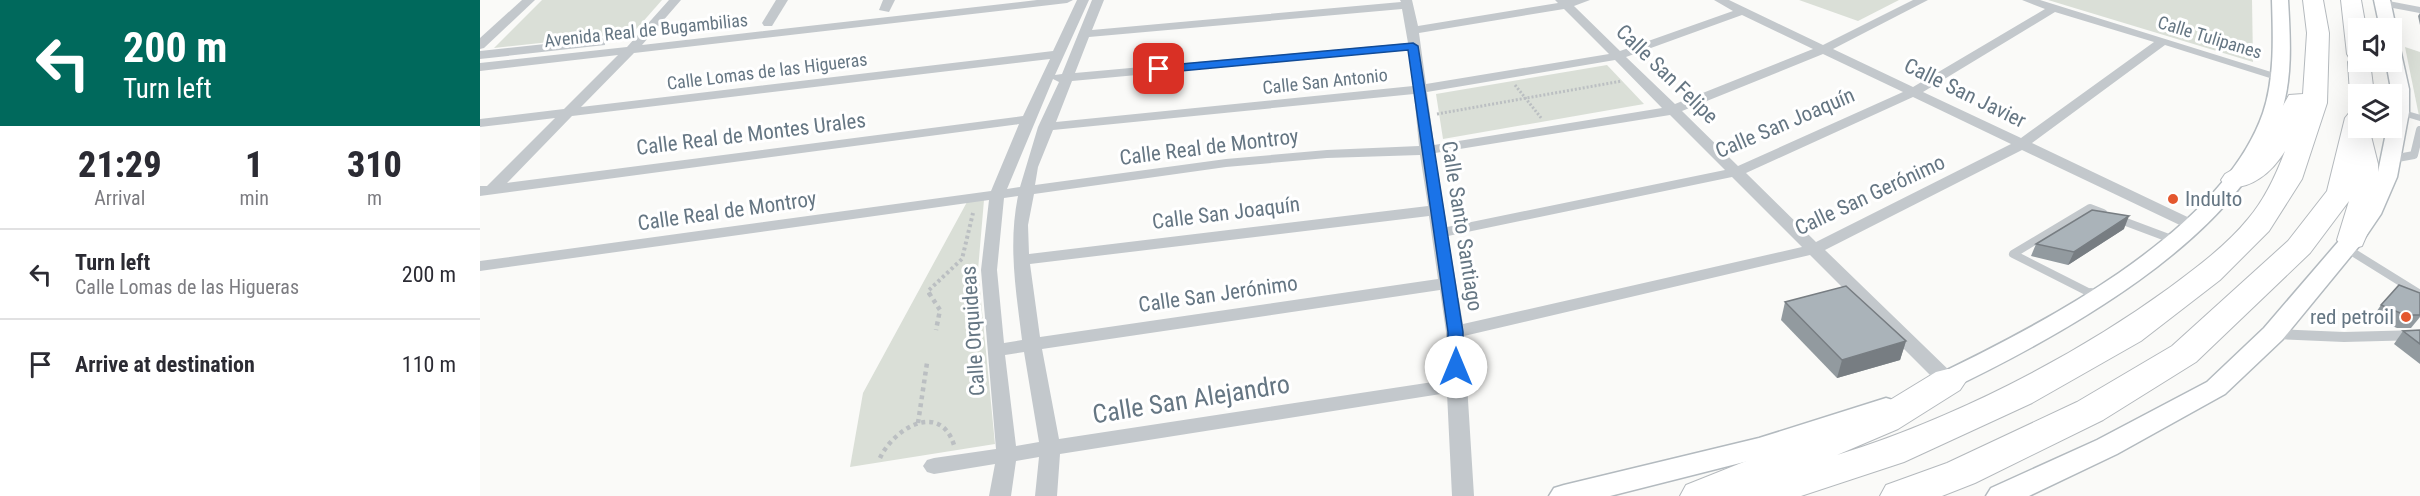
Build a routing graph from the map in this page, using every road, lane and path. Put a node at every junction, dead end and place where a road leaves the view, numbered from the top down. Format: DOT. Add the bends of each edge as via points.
graph roads {
  1 [pos="529,0"];
  2 [pos="675,0"];
  3 [pos="782,0"];
  4 [pos="971,0"];
  5 [pos="1067,0"];
  6 [pos="1083,0"];
  7 [pos="1098,0"];
  8 [pos="1584,0"];
  9 [pos="1720,0"];
  10 [pos="1922,0"];
  11 [pos="2028,0"];
  12 [pos="2280,0"];
  13 [pos="2313,0"];
  14 [pos="2351,0"];
  15 [pos="2377,1"];
  16 [pos="1406,3"];
  17 [pos="1564,3"];
  18 [pos="887,5"];
  19 [pos="2054,8"];
  20 [pos="2420,10"];
  21 [pos="1743,11"];
  22 [pos="2354,18"];
  23 [pos="2359,18"];
  24 [pos="2384,18"];
  25 [pos="768,23"];
  26 [pos="1083,34"];
  27 [pos="643,37"];
  28 [pos="1413,38"];
  29 [pos="2163,41"];
  30 [pos="480,45"];
  31 [pos="631,50"];
  32 [pos="1824,50"];
  33 [pos="1058,54"];
  34 [pos="480,55"];
  35 [pos="1618,56"];
  36 [pos="480,67"];
  37 [pos="2314,68"];
  38 [pos="2397,72"];
  39 [pos="2277,76"];
  40 [pos="1067,78"];
  41 [pos="1511,79"];
  42 [pos="1046,80"];
  43 [pos="1626,81"];
  44 [pos="1420,89"];
  45 [pos="1914,93"];
  46 [pos="1526,100"];
  47 [pos="1673,110"];
  48 [pos="568,113"];
  49 [pos="1434,115"];
  50 [pos="2410,115"];
  51 [pos="1028,119"];
  52 [pos="480,123"];
  53 [pos="1547,124"];
  54 [pos="1046,127"];
  55 [pos="2420,129"];
  56 [pos="2354,138"];
  57 [pos="2360,138"];
  58 [pos="2022,144"];
  59 [pos="1427,150"];
  60 [pos="2391,159"];
  61 [pos="1736,172"];
  62 [pos="2235,180"];
  63 [pos="486,190"];
  64 [pos="1024,192"];
  65 [pos="997,195"];
  66 [pos="480,202"];
  67 [pos="975,203"];
  68 [pos="1437,210"];
  69 [pos="1441,233"];
  70 [pos="2183,233"];
  71 [pos="2349,243"];
  72 [pos="1814,249"];
  73 [pos="1021,260"];
  74 [pos="480,266"];
  75 [pos="1448,283"];
  76 [pos="2420,294"];
  77 [pos="2098,297"];
  78 [pos="936,330"];
  79 [pos="1455,332"];
  80 [pos="2273,334"];
  81 [pos="2420,335"];
  82 [pos="1032,344"];
  83 [pos="995,350"];
  84 [pos="927,363"];
  85 [pos="1948,381"];
  86 [pos="1456,385"];
  87 [pos="918,423"];
  88 [pos="954,446"];
  89 [pos="1050,448"];
  90 [pos="1006,455"];
  91 [pos="880,458"];
  92 [pos="934,466"];
  93 [pos="1000,496"];
  94 [pos="1046,496"];
  95 [pos="1463,496"];
  96 [pos="1564,496"];
  97 [pos="1700,496"];
  98 [pos="1755,496"];
  99 [pos="1900,496"];
  100 [pos="2001,496"];
  1 -- 30 [label="street"];
  2 -- 27 [label="street"];
  3 -- 25 [label="street"];
  4 -- 18 [label="street, Avenida Real de Bugambilias"];
  5 -- 31 [label="street, Avenida Real de Bugambilias"];
  6 -- 33 [label="street, Calle Orquideas"];
  7 -- 26 [label="street"];
  8 -- 17 [label="street"];
  9 -- 21 [label="street, Calle San Javier"];
  10 -- 32 [label="street, Calle Real de Montroy"];
  11 -- 19 [label="street, Calle Tulipanes"];
  12 -- 39 [label="street"];
  13 -- 37 [label="highway" via="2318,33"];
  14 -- 22 [label="highway"];
  15 -- 20 [label="lane"];
  15 -- 23 [label="highway"];
  15 -- 24 [label="street"];
  16 -- 26 [label="street"];
  16 -- 28 [label="street, Calle Santo Santiago"];
  17 -- 28 [label="street"];
  17 -- 35 [label="street, Calle San Felipe"];
  18 -- 25 [label="street, Avenida Real de Bugambilias"];
  19 -- 29 [label="street, Calle Tulipanes"];
  19 -- 45 [label="street, Calle San Joaquín"];
  21 -- 32 [label="street, Calle San Javier"];
  21 -- 35 [label="street, Calle San Antonio"];
  25 -- 27 [label="street, Avenida Real de Bugambilias"];
  26 -- 40 [label="street"];
  27 -- 31 [label="street"];
  27 -- 34 [label="street, Avenida Real de Bugambilias"];
  28 -- 40 [label="street"];
  28 -- 44 [label="street, Calle Santo Santiago"];
  29 -- 39 [label="street, Calle Tulipanes"];
  29 -- 58 [label="street, Calle San Gerónimo"];
  31 -- 36 [label="street, Avenida Real de Bugambilias"];
  31 -- 48 [label="street"];
  32 -- 45 [label="street, Calle San Javier"];
  32 -- 47 [label="street, Calle Real de Montroy"];
  33 -- 42 [label="street, Calle Orquideas"];
  33 -- 48 [label="street, Calle Lomas de las Higueras"];
  35 -- 44 [label="street, Calle San Antonio"];
  35 -- 47 [label="street, Calle San Felipe"];
  37 -- 62 [label="highway" via="2264,163"];
  37 -- 98 [label="highway" via="2314,103 2288,179 2259,225 2209,273 2129,333 2019,394 1891,452"];
  38 -- 50 [label="street"];
  39 -- 62 [label="street" via="2272,114"];
  40 -- 42 [label="street"];
  40 -- 54 [label="street"];
  41 -- 46 [label="path"];
  42 -- 51 [label="street, Calle Orquideas"];
  43 -- 46 [label="path"];
  44 -- 54 [label="street, Calle San Antonio"];
  44 -- 59 [label="street, Calle Santo Santiago"];
  45 -- 58 [label="street, Calle San Javier"];
  45 -- 61 [label="street, Calle San Joaquín"];
  46 -- 49 [label="path"];
  46 -- 53 [label="path"];
  47 -- 59 [label="street, Calle Real de Montroy"];
  47 -- 61 [label="street, Calle San Felipe"];
  48 -- 52 [label="street, Calle Lomas de las Higueras"];
  48 -- 63 [label="street"];
  50 -- 60 [label="street"];
  51 -- 63 [label="street, Calle Real de Montes Urales"];
  51 -- 65 [label="street, Calle Orquideas"];
  54 -- 64 [label="street"];
  55 -- 60 [label="lane" via="2414,155"];
  56 -- 99 [label="highway" via="2341,192 2299,247 2184,354 2090,411 1961,473"];
  57 -- 71 [label="highway" via="2367,191"];
  58 -- 70 [label="street, Calle San Javier"];
  58 -- 72 [label="street, Calle San Gerónimo"];
  59 -- 64 [label="street, Calle Real de Montroy" via="1226,163"];
  59 -- 68 [label="street, Calle Santo Santiago"];
  60 -- 71 [label="street" via="2370,214"];
  61 -- 69 [label="street, Calle San Joaquín"];
  61 -- 72 [label="street, Calle San Felipe"];
  62 -- 70 [label="street"];
  63 -- 66 [label="street"];
  64 -- 65 [label="street, Calle Real de Montroy"];
  64 -- 73 [label="street"];
  65 -- 74 [label="street, Calle Real de Montroy"];
  65 -- 83 [label="street, Calle Orquideas" via="989,270"];
  67 -- 78 [label="path" via="962,259 928,291 940,310"];
  68 -- 69 [label="street, Calle Santo Santiago"];
  68 -- 73 [label="street, Calle San Joaquín"];
  69 -- 75 [label="street, Calle Santo Santiago"];
  70 -- 77 [label="street"];
  70 -- 77 [label="lane" via="2090,208 2013,254"];
  71 -- 76 [label="lane"];
  71 -- 80 [label="street"];
  72 -- 79 [label="street, Calle San Gerónimo"];
  72 -- 85 [label="street, Calle San Felipe"];
  73 -- 82 [label="street"];
  75 -- 79 [label="street, Calle Santo Santiago"];
  75 -- 82 [label="street, Calle San Jerónimo"];
  77 -- 85 [label="street"];
  79 -- 86 [label="street, Calle Santo Santiago"];
  80 -- 81 [label="lane"];
  80 -- 100 [label="street" via="2216,388 2106,447"];
  82 -- 83 [label="street, Calle San Jerónimo"];
  82 -- 89 [label="street"];
  83 -- 90 [label="street, Calle Orquideas"];
  84 -- 87 [label="path"];
  85 -- 96 [label="street" via="1892,406 1760,448"];
  85 -- 97 [label="highway" via="1885,420"];
  86 -- 89 [label="street, Calle San Alejandro"];
  86 -- 95 [label="street, Calle Santo Santiago"];
  87 -- 88 [label="path" via="945,427 953,435"];
  87 -- 91 [label="path" via="889,438"];
  89 -- 90 [label="street, Calle San Alejandro"];
  89 -- 94 [label="street"];
  90 -- 92 [label="street, Calle San Alejandro"];
  90 -- 93 [label="street, Calle Orquideas"];
}
